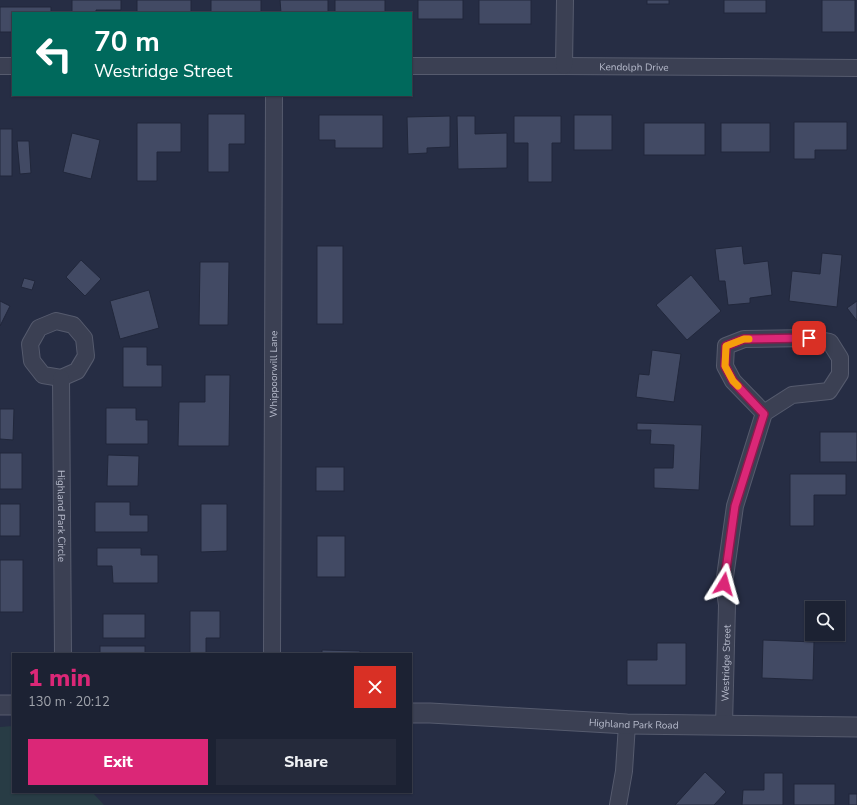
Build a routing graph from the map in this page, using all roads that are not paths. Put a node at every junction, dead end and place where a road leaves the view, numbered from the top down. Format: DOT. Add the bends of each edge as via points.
graph roads {
  1 [pos="565,0"];
  2 [pos="0,66"];
  3 [pos="12,66"];
  4 [pos="412,66"];
  5 [pos="564,66"];
  6 [pos="857,68"];
  7 [pos="274,96"];
  8 [pos="61,378"];
  9 [pos="764,414"];
  10 [pos="63,653"];
  11 [pos="272,653"];
  12 [pos="0,705"];
  13 [pos="12,705"];
  14 [pos="412,713"];
  15 [pos="627,724"];
  16 [pos="724,725"];
  17 [pos="857,727"];
  18 [pos="618,805"];
  1 -- 5 [label="street"];
  2 -- 3 [label="street"];
  4 -- 5 [label="street, Kendolph Drive"];
  5 -- 6 [label="street, Kendolph Drive"];
  7 -- 11 [label="street, Whippoorwill Lane"];
  8 -- 10 [label="street, Highland Park Circle"];
  9 -- 9 [label="street" via="733,381 725,366 726,346 744,339 809,338 830,342 840,358 840,374 829,391 792,395"];
  9 -- 16 [label="street, Westridge Street" via="735,506 724,584 727,605"];
  12 -- 13 [label="street"];
  14 -- 15 [label="street, Highland Park Road"];
  15 -- 16 [label="street, Highland Park Road"];
  15 -- 18 [label="street" via="624,771"];
  16 -- 17 [label="street, Highland Park Road"];
}
